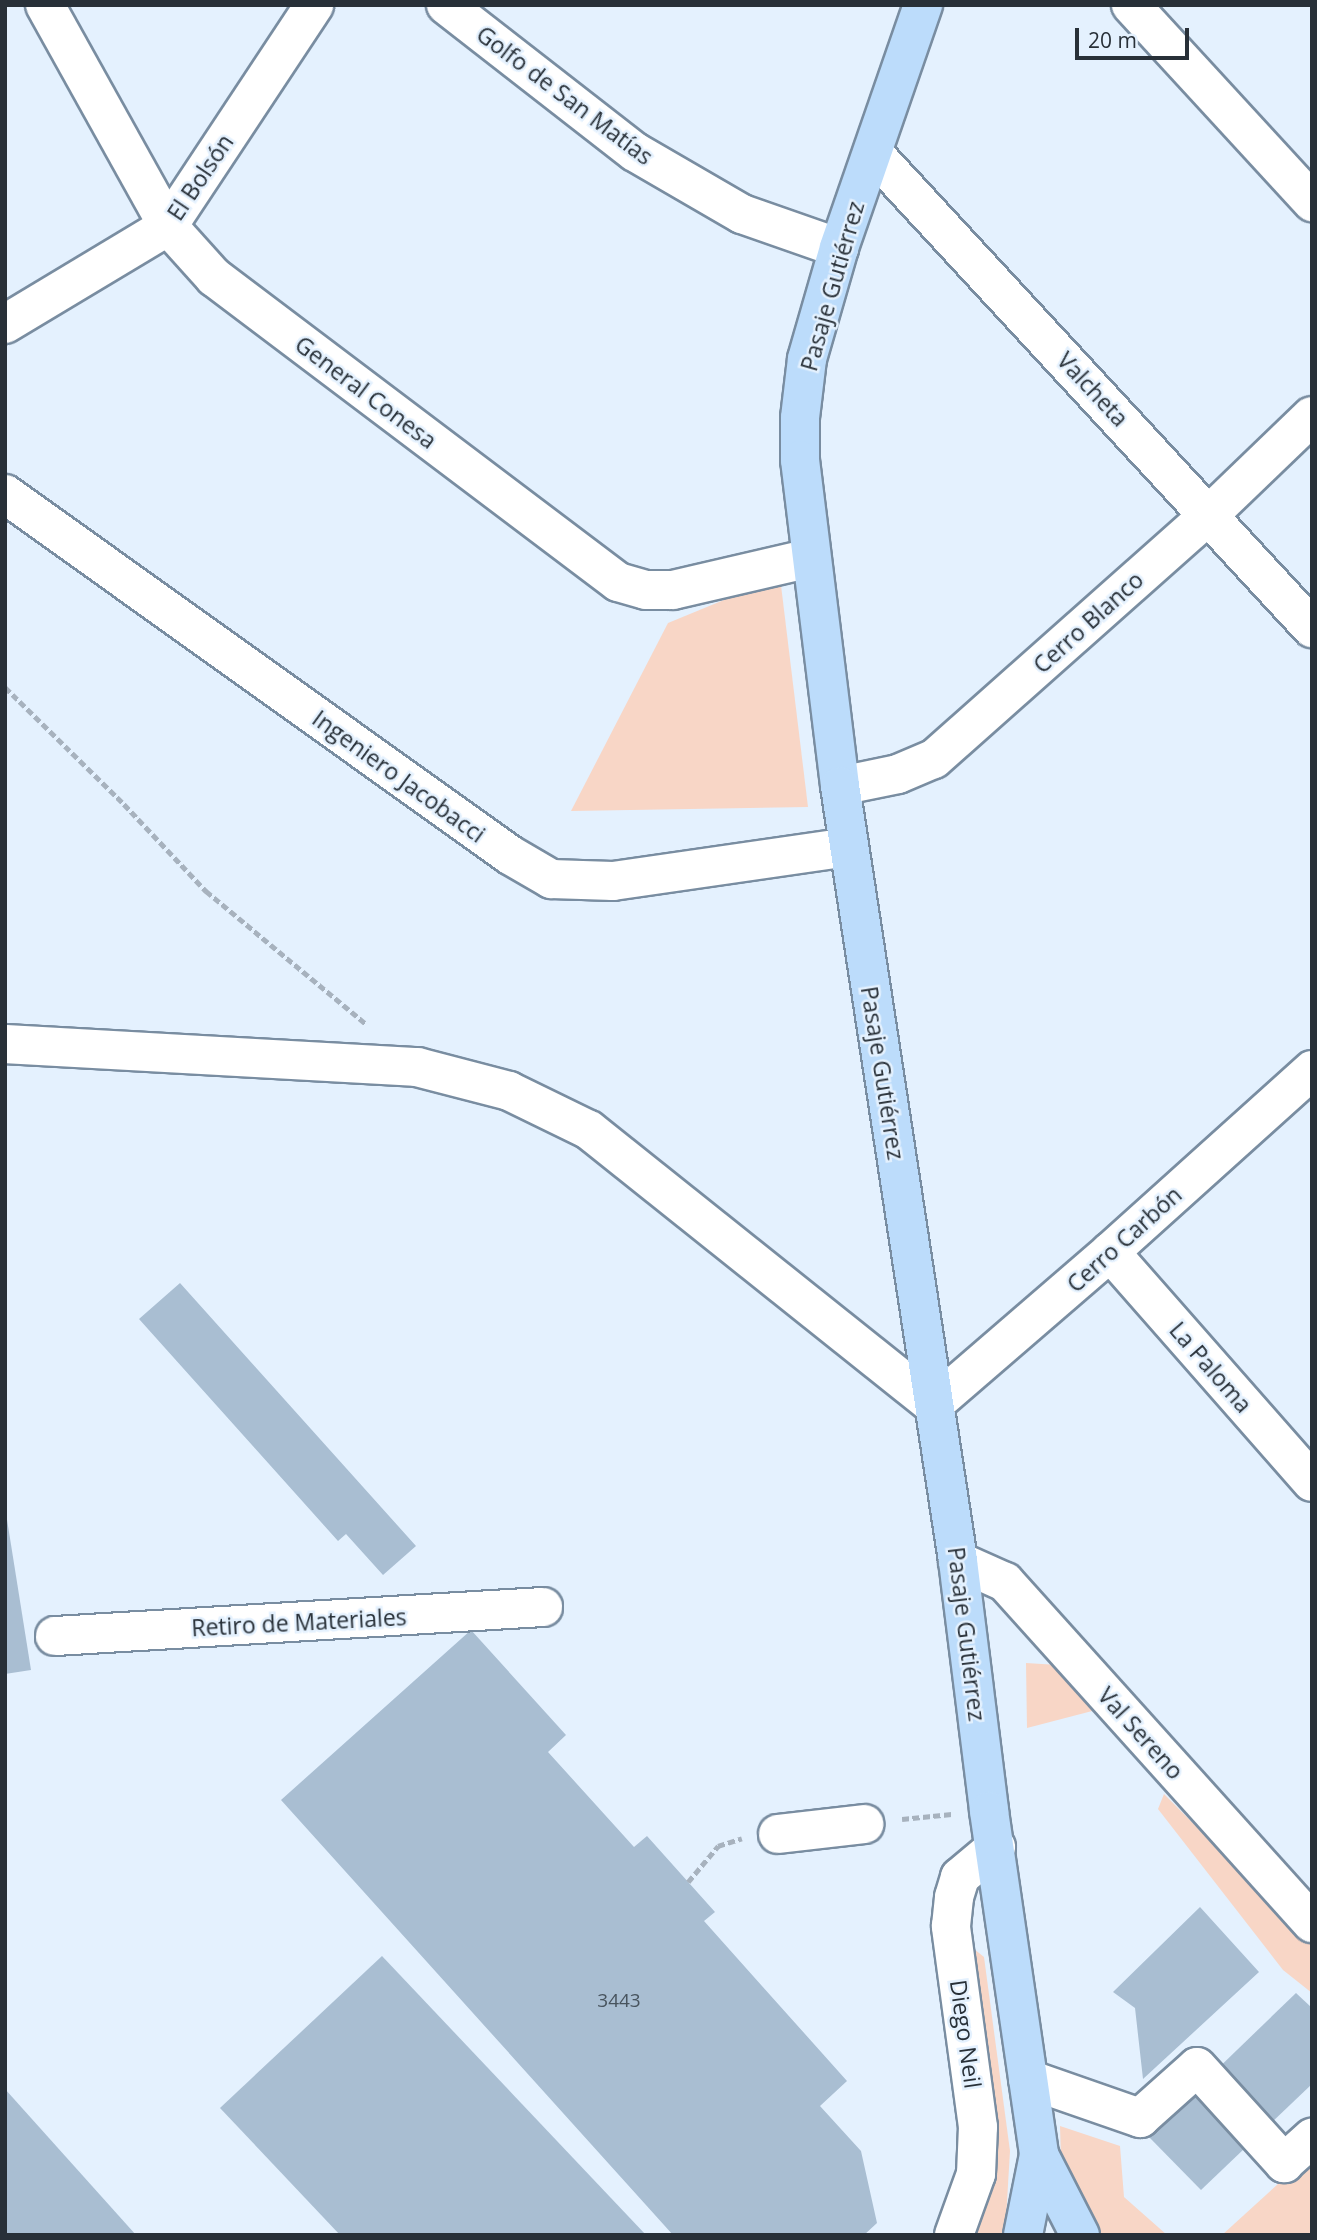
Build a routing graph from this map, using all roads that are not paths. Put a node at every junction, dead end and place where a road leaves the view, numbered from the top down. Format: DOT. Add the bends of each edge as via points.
graph roads {
  1 [pos="45,5"];
  2 [pos="314,5"];
  3 [pos="446,5"];
  4 [pos="923,5"];
  5 [pos="1130,5"];
  6 [pos="873,153"];
  7 [pos="1312,202"];
  8 [pos="168,226"];
  9 [pos="839,248"];
  10 [pos="5,324"];
  11 [pos="1312,416"];
  12 [pos="5,494"];
  13 [pos="1209,514"];
  14 [pos="810,558"];
  15 [pos="1312,628"];
  16 [pos="840,786"];
  17 [pos="849,847"];
  18 [pos="5,1045"];
  19 [pos="1312,1070"];
  20 [pos="1110,1252"];
  21 [pos="933,1405"];
  22 [pos="1312,1482"];
  23 [pos="958,1562"];
  24 [pos="542,1607"];
  25 [pos="55,1636"];
  26 [pos="881,1822"];
  27 [pos="993,1829"];
  28 [pos="778,1834"];
  29 [pos="1312,1923"];
  30 [pos="1028,2079"];
  31 [pos="1312,2137"];
  32 [pos="1040,2155"];
  33 [pos="954,2235"];
  34 [pos="1023,2235"];
  35 [pos="1080,2235"];
  1 -- 8 [label="street, General Conesa"];
  2 -- 8 [label="street, El Bolsón"];
  3 -- 9 [label="street, Golfo de San Matías" via="635,152 742,214"];
  4 -- 6 [label="main road, Pasaje Gutiérrez"];
  5 -- 7 [label="street"];
  6 -- 9 [label="main road, Pasaje Gutiérrez"];
  6 -- 13 [label="street, Valcheta"];
  8 -- 10 [label="street, El Bolsón"];
  8 -- 14 [label="street, General Conesa" via="214,277 618,582 646,590 673,590"];
  9 -- 14 [label="main road, Pasaje Gutiérrez" via="807,359 800,418 802,500"];
  11 -- 13 [label="street, Cerro Blanco"];
  12 -- 17 [label="street, Ingeniero Jacobacci" via="510,855 551,879 613,881"];
  13 -- 15 [label="street, Valcheta"];
  13 -- 16 [label="street, Cerro Blanco" via="934,759 898,774"];
  14 -- 16 [label="main road, Pasaje Gutiérrez"];
  16 -- 17 [label="main road, Pasaje Gutiérrez"];
  17 -- 21 [label="main road, Pasaje Gutiérrez"];
  18 -- 21 [label="street" via="417,1067 509,1091 589,1130"];
  19 -- 20 [label="street, Cerro Carbón"];
  20 -- 21 [label="street, Cerro Carbón"];
  20 -- 22 [label="street, La Paloma"];
  21 -- 23 [label="main road, Pasaje Gutiérrez"];
  23 -- 27 [label="main road, Pasaje Gutiérrez"];
  23 -- 29 [label="street, Val Sereno" via="1005,1582"];
  24 -- 25 [label="street, Retiro de Materiales"];
  26 -- 28 [label="street"];
  27 -- 30 [label="main road, Pasaje Gutiérrez"];
  27 -- 33 [label="street, Diego Neil" via="960,1877 951,1926 978,2127 976,2174"];
  30 -- 31 [label="street" via="1140,2118 1197,2067 1284,2163"];
  30 -- 32 [label="main road, Pasaje Gutiérrez"];
  32 -- 34 [label="main road, Pasaje Gutiérrez"];
  32 -- 35 [label="main road, Pasaje Gutiérrez"];
}
